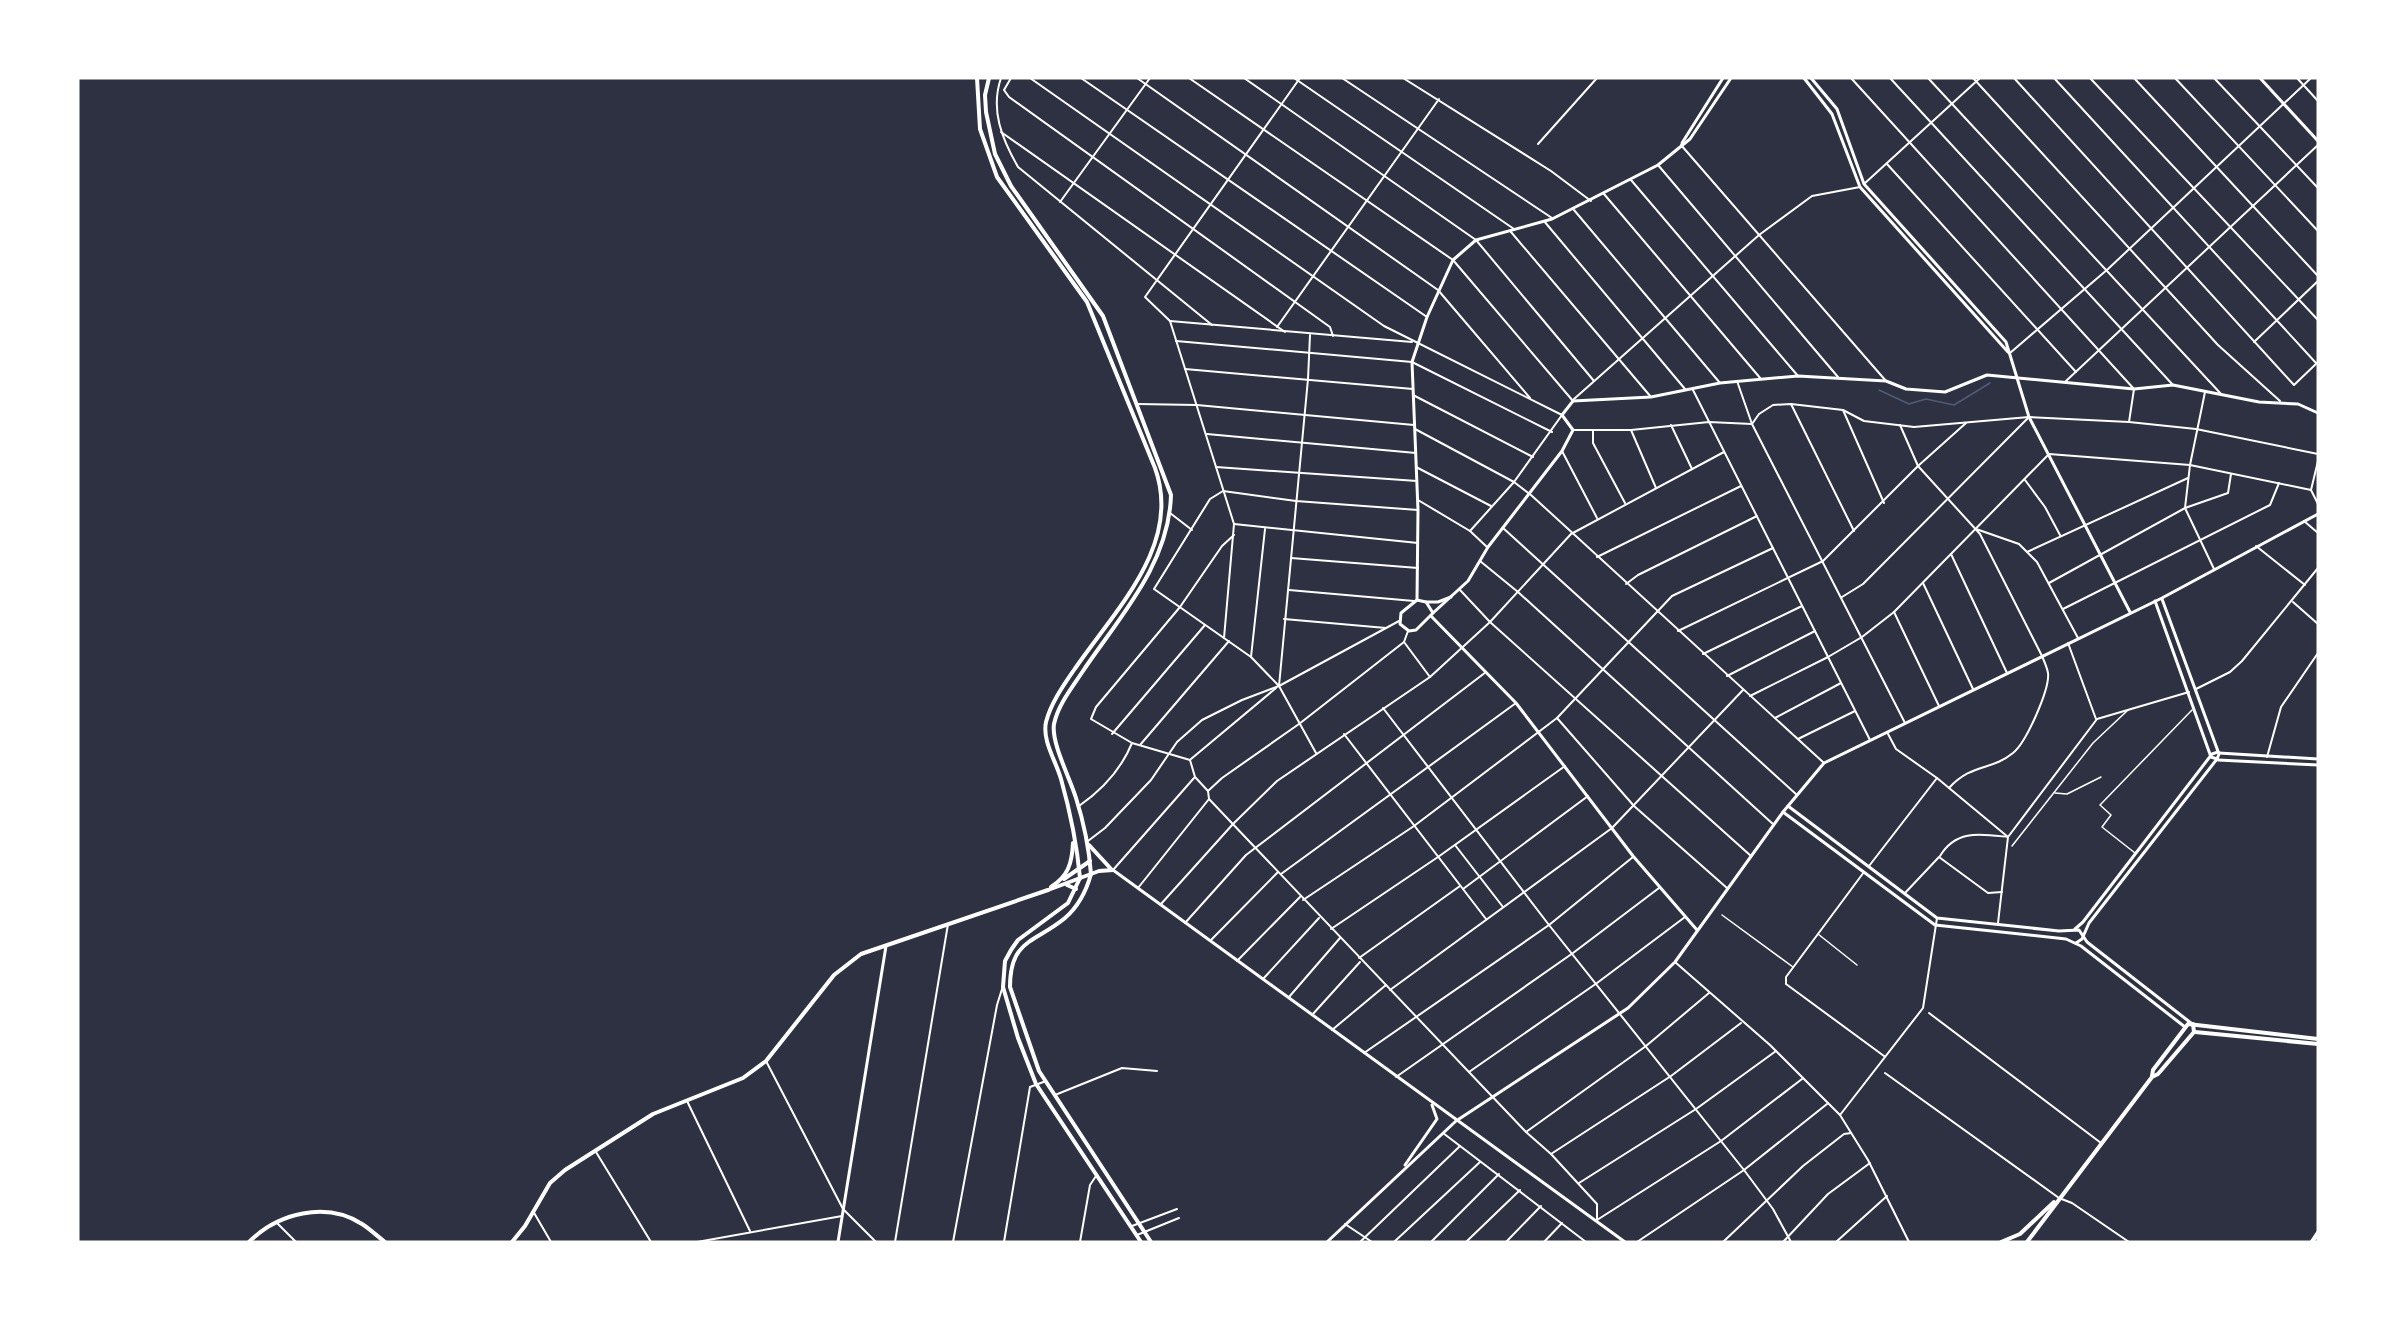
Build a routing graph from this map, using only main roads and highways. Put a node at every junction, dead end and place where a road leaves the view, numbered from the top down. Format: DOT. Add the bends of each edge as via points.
graph roads {
  1 [pos="977,78"];
  2 [pos="989,78"];
  3 [pos="1073,836"];
  4 [pos="1088,843"];
  5 [pos="1090,861"];
  6 [pos="1103,861"];
  7 [pos="1080,868"];
  8 [pos="1091,874"];
  9 [pos="1080,878"];
  10 [pos="1062,880"];
  11 [pos="1066,884"];
  12 [pos="1076,889"];
  13 [pos="1048,890"];
  14 [pos="2192,1024"];
  15 [pos="2184,1028"];
  16 [pos="2193,1033"];
  17 [pos="2318,1041"];
  18 [pos="2152,1077"];
  19 [pos="2059,1198"];
  20 [pos="2318,1233"];
  21 [pos="249,1242"];
  22 [pos="385,1242"];
  23 [pos="512,1242"];
  24 [pos="1142,1242"];
  25 [pos="1151,1242"];
  26 [pos="2001,1242"];
  27 [pos="2026,1242"];
  28 [pos="2313,1242"];
  1 -- 3 [label="main road" via="980,129 997,177 1091,309 1162,494 1162,518 1148,563 1062,688 1048,715 1047,741 1060,777"];
  2 -- 4 [label="main road" via="985,95 995,154 1005,176 1096,302 1171,495 1160,553 1149,576 1058,710 1054,723 1055,741"];
  3 -- 7 [label="main road"];
  3 -- 10 [label="main road" via="1071,866"];
  4 -- 5 [label="main road"];
  4 -- 6 [label="main road"];
  5 -- 6 [label="main road"];
  5 -- 7 [label="main road"];
  5 -- 8 [label="main road"];
  6 -- 8 [label="main road" via="1113,870"];
  7 -- 9 [label="main road"];
  7 -- 10 [label="main road"];
  8 -- 9 [label="main road"];
  8 -- 25 [label="main road" via="1074,909 1018,951 1010,987 1039,1071"];
  9 -- 11 [label="main road"];
  9 -- 12 [label="main road"];
  10 -- 13 [label="main road"];
  11 -- 12 [label="main road"];
  11 -- 13 [label="main road"];
  12 -- 24 [label="main road" via="1057,913 1018,940 1005,962 1004,987 1036,1084"];
  13 -- 23 [label="main road" via="861,954 834,975 766,1061 743,1078 653,1114 595,1150 550,1183"];
  14 -- 15 [label="main road"];
  14 -- 16 [label="main road"];
  14 -- 17 [label="main road"];
  15 -- 16 [label="main road"];
  15 -- 18 [label="main road" via="2152,1070"];
  16 -- 17 [label="main road"];
  16 -- 18 [label="main road"];
  18 -- 19 [label="main road"];
  19 -- 26 [label="main road" via="2020,1234"];
  19 -- 27 [label="main road"];
  20 -- 28 [label="highway"];
  21 -- 22 [label="main road" via="276,1222 320,1211 362,1223"];
}
